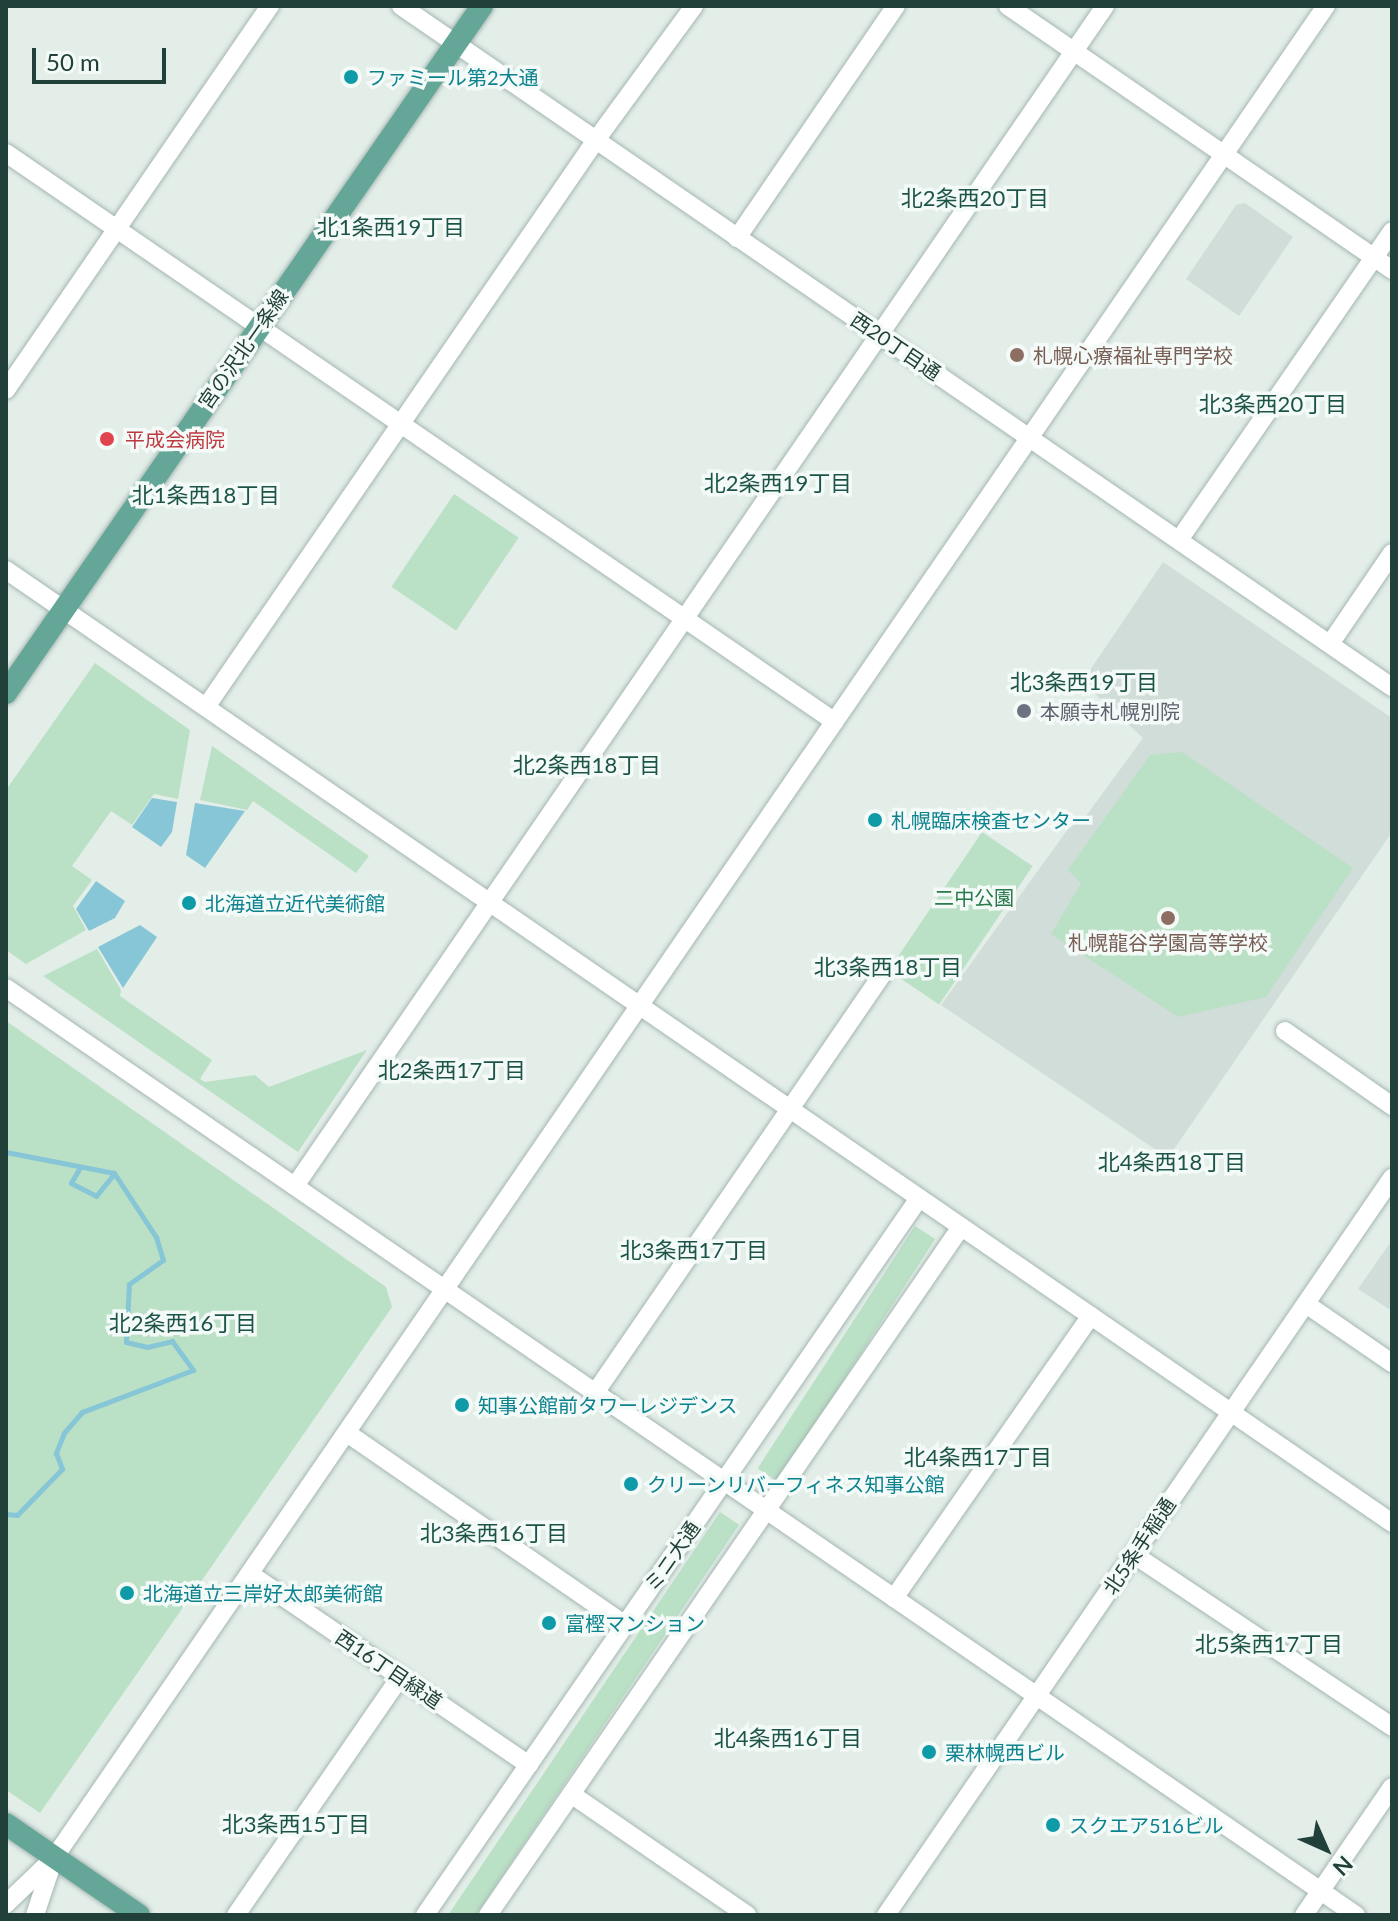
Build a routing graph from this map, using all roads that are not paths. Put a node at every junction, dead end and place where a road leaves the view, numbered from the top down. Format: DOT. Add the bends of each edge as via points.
graph roads {
  1 [pos="270,6"];
  2 [pos="401,6"];
  3 [pos="482,6"];
  4 [pos="694,6"];
  5 [pos="896,6"];
  6 [pos="1008,6"];
  7 [pos="1105,6"];
  8 [pos="1326,6"];
  9 [pos="454,43"];
  10 [pos="1074,51"];
  11 [pos="596,140"];
  12 [pos="6,153"];
  13 [pos="1224,155"];
  14 [pos="117,229"];
  15 [pos="1392,231"];
  16 [pos="737,238"];
  17 [pos="1374,257"];
  18 [pos="1392,270"];
  19 [pos="259,326"];
  20 [pos="878,334"];
  21 [pos="6,390"];
  22 [pos="401,424"];
  23 [pos="1030,438"];
  24 [pos="1179,540"];
  25 [pos="1392,553"];
  26 [pos="6,570"];
  27 [pos="64,610"];
  28 [pos="685,619"];
  29 [pos="1330,644"];
  30 [pos="1392,687"];
  31 [pos="6,693"];
  32 [pos="206,707"];
  33 [pos="835,722"];
  34 [pos="490,902"];
  35 [pos="886,969"];
  36 [pos="6,988"];
  37 [pos="640,1006"];
  38 [pos="1285,1031"];
  39 [pos="1392,1106"];
  40 [pos="789,1108"];
  41 [pos="1392,1178"];
  42 [pos="295,1186"];
  43 [pos="919,1198"];
  44 [pos="961,1227"];
  45 [pos="445,1290"];
  46 [pos="1306,1304"];
  47 [pos="1091,1316"];
  48 [pos="1392,1363"];
  49 [pos="595,1393"];
  50 [pos="1231,1412"];
  51 [pos="347,1433"];
  52 [pos="724,1481"];
  53 [pos="765,1510"];
  54 [pos="1392,1523"];
  55 [pos="1133,1554"];
  56 [pos="250,1574"];
  57 [pos="894,1598"];
  58 [pos="625,1625"];
  59 [pos="400,1677"];
  60 [pos="1036,1696"];
  61 [pos="1392,1727"];
  62 [pos="529,1765"];
  63 [pos="1392,1787"];
  64 [pos="571,1794"];
  65 [pos="6,1824"];
  66 [pos="54,1858"];
  67 [pos="1321,1891"];
  68 [pos="6,1904"];
  69 [pos="35,1915"];
  70 [pos="139,1915"];
  71 [pos="236,1915"];
  72 [pos="425,1915"];
  73 [pos="488,1915"];
  74 [pos="747,1915"];
  75 [pos="886,1915"];
  76 [pos="1304,1915"];
  77 [pos="1356,1915"];
  1 -- 14 [label="street"];
  2 -- 9 [label="street, 西20丁目通"];
  3 -- 9 [label="main road, 宮の沢北一条線"];
  4 -- 11 [label="street"];
  5 -- 16 [label="street"];
  6 -- 10 [label="street"];
  7 -- 10 [label="street"];
  8 -- 13 [label="street"];
  9 -- 11 [label="street, 西20丁目通"];
  9 -- 19 [label="main road, 宮の沢北一条線"];
  10 -- 13 [label="street"];
  10 -- 20 [label="street"];
  11 -- 16 [label="street, 西20丁目通"];
  11 -- 22 [label="street"];
  12 -- 14 [label="street"];
  13 -- 17 [label="street"];
  13 -- 23 [label="street"];
  14 -- 19 [label="street"];
  14 -- 21 [label="street"];
  15 -- 17 [label="street"];
  16 -- 20 [label="street, 西20丁目通"];
  17 -- 18 [label="street"];
  17 -- 24 [label="street"];
  19 -- 22 [label="street"];
  19 -- 27 [label="main road, 宮の沢北一条線"];
  20 -- 23 [label="street, 西20丁目通"];
  20 -- 28 [label="street"];
  22 -- 28 [label="street"];
  22 -- 32 [label="street"];
  23 -- 24 [label="street, 西20丁目通"];
  23 -- 33 [label="street"];
  24 -- 29 [label="street, 西20丁目通"];
  25 -- 29 [label="street"];
  26 -- 27 [label="street"];
  27 -- 31 [label="main road, 宮の沢北一条線"];
  27 -- 32 [label="street"];
  28 -- 33 [label="street"];
  28 -- 34 [label="street"];
  29 -- 30 [label="street, 西20丁目通"];
  32 -- 34 [label="street"];
  33 -- 37 [label="street"];
  34 -- 37 [label="street"];
  34 -- 42 [label="street"];
  35 -- 40 [label="street"];
  36 -- 42 [label="street"];
  37 -- 40 [label="street"];
  37 -- 45 [label="street"];
  38 -- 39 [label="street"];
  40 -- 43 [label="street"];
  40 -- 49 [label="street"];
  41 -- 46 [label="street, 北5条手稲通"];
  42 -- 45 [label="street"];
  43 -- 44 [label="street"];
  43 -- 52 [label="street, ミニ大通"];
  44 -- 47 [label="street"];
  44 -- 53 [label="street"];
  45 -- 49 [label="street"];
  45 -- 51 [label="street"];
  46 -- 48 [label="street"];
  46 -- 50 [label="street, 北5条手稲通"];
  47 -- 50 [label="street"];
  47 -- 57 [label="street"];
  49 -- 52 [label="street"];
  50 -- 54 [label="street"];
  50 -- 55 [label="street, 北5条手稲通"];
  51 -- 56 [label="street"];
  51 -- 58 [label="street"];
  52 -- 53 [label="street"];
  52 -- 58 [label="street, ミニ大通"];
  53 -- 57 [label="street"];
  53 -- 64 [label="street"];
  55 -- 60 [label="street, 北5条手稲通"];
  55 -- 61 [label="street"];
  56 -- 59 [label="street, 西16丁目緑道"];
  56 -- 66 [label="street"];
  57 -- 60 [label="street"];
  58 -- 62 [label="street, ミニ大通"];
  59 -- 62 [label="street, 西16丁目緑道"];
  59 -- 71 [label="street"];
  60 -- 67 [label="street"];
  60 -- 75 [label="street, 北5条手稲通"];
  62 -- 72 [label="street, ミニ大通"];
  63 -- 67 [label="street"];
  64 -- 73 [label="street"];
  64 -- 74 [label="street"];
  65 -- 66 [label="main road"];
  66 -- 68 [label="street"];
  66 -- 69 [label="street"];
  66 -- 70 [label="main road"];
  67 -- 76 [label="street"];
  67 -- 77 [label="street"];
}
